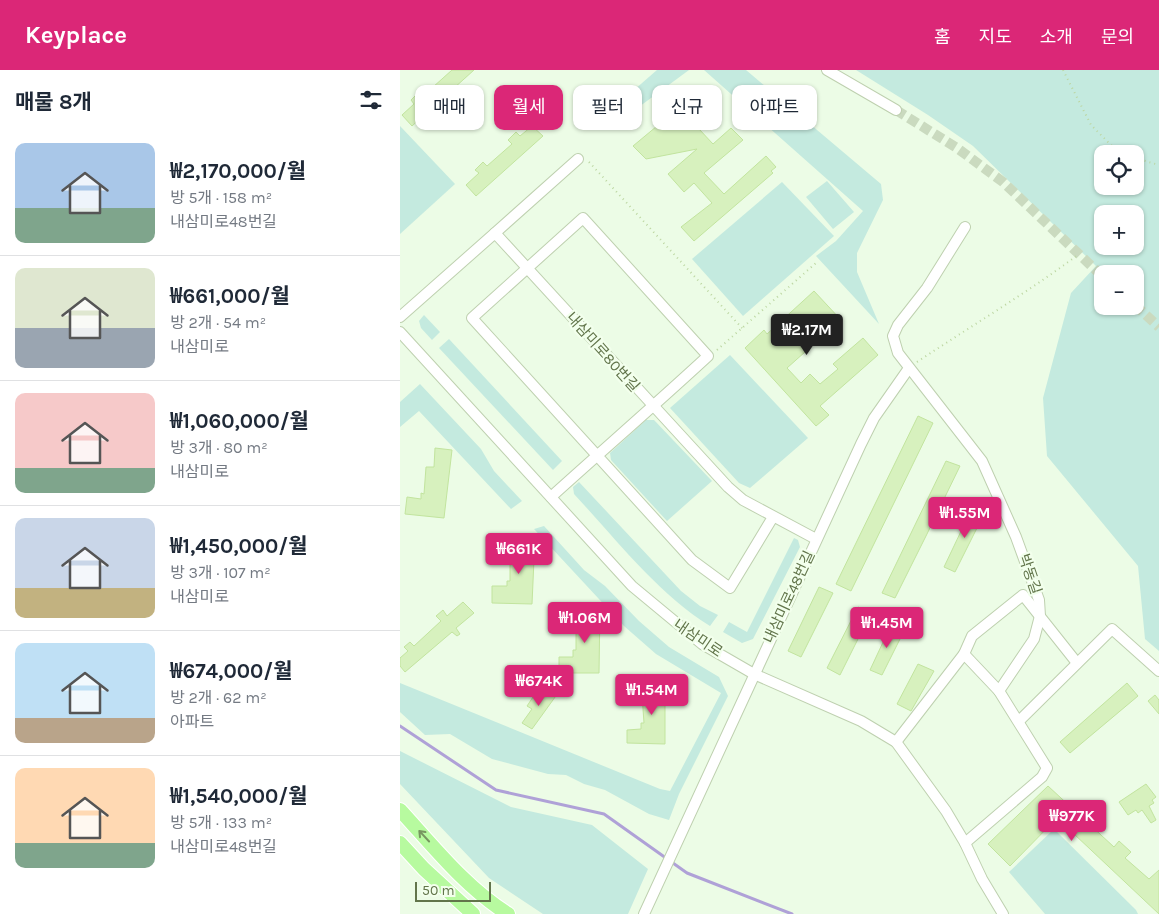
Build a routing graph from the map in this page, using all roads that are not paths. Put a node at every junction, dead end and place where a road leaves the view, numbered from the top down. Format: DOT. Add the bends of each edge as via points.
graph roads {
  1 [pos="827,70"];
  2 [pos="896,110"];
  3 [pos="578,159"];
  4 [pos="965,227"];
  5 [pos="496,233"];
  6 [pos="528,268"];
  7 [pos="400,317"];
  8 [pos="400,332"];
  9 [pos="909,368"];
  10 [pos="652,407"];
  11 [pos="597,455"];
  12 [pos="551,497"];
  13 [pos="773,517"];
  14 [pos="816,539"];
  15 [pos="1040,616"];
  16 [pos="964,654"];
  17 [pos="1077,663"];
  18 [pos="1159,671"];
  19 [pos="754,674"];
  20 [pos="999,691"];
  21 [pos="1019,721"];
  22 [pos="896,742"];
  23 [pos="400,810"];
  24 [pos="400,843"];
  25 [pos="965,843"];
  26 [pos="473,914"];
  27 [pos="508,914"];
  28 [pos="644,914"];
  29 [pos="1003,914"];
  1 -- 2 [label="street"];
  3 -- 5 [label="street"];
  4 -- 9 [label="street, 박동길" via="893,336 898,353"];
  5 -- 6 [label="street, 내삼미로80번길"];
  5 -- 7 [label="street"];
  6 -- 10 [label="street, 내삼미로80번길"];
  6 -- 10 [label="street" via="582,218 708,356"];
  6 -- 11 [label="street" via="472,318"];
  8 -- 12 [label="street, 내삼미로"];
  9 -- 14 [label="street, 내삼미로48번길" via="874,418"];
  9 -- 15 [label="street, 박동길" via="958,427 989,474 1020,546 1039,600"];
  10 -- 11 [label="street"];
  10 -- 13 [label="street, 내삼미로80번길" via="728,487"];
  11 -- 12 [label="street"];
  11 -- 13 [label="street" via="692,560 730,588"];
  12 -- 19 [label="street, 내삼미로" via="632,586 664,615 702,644"];
  13 -- 14 [label="street, 내삼미로80번길"];
  14 -- 19 [label="street, 내삼미로48번길"];
  15 -- 16 [label="street" via="1024,595 972,636"];
  15 -- 17 [label="street"];
  15 -- 20 [label="street, 박동길" via="1034,639"];
  16 -- 20 [label="street"];
  16 -- 22 [label="street"];
  17 -- 18 [label="street" via="1112,629"];
  17 -- 21 [label="street"];
  19 -- 22 [label="street, 내삼미로" via="861,721"];
  19 -- 28 [label="street, 내삼미로48번길"];
  20 -- 21 [label="street"];
  21 -- 25 [label="street" via="1047,768 1042,777"];
  22 -- 25 [label="street, 내삼미로"];
  27 -- 23 [label="main road, one-way" via="448,862"];
  24 -- 26 [label="main road"];
  25 -- 29 [label="street, 내삼미로"];
}
